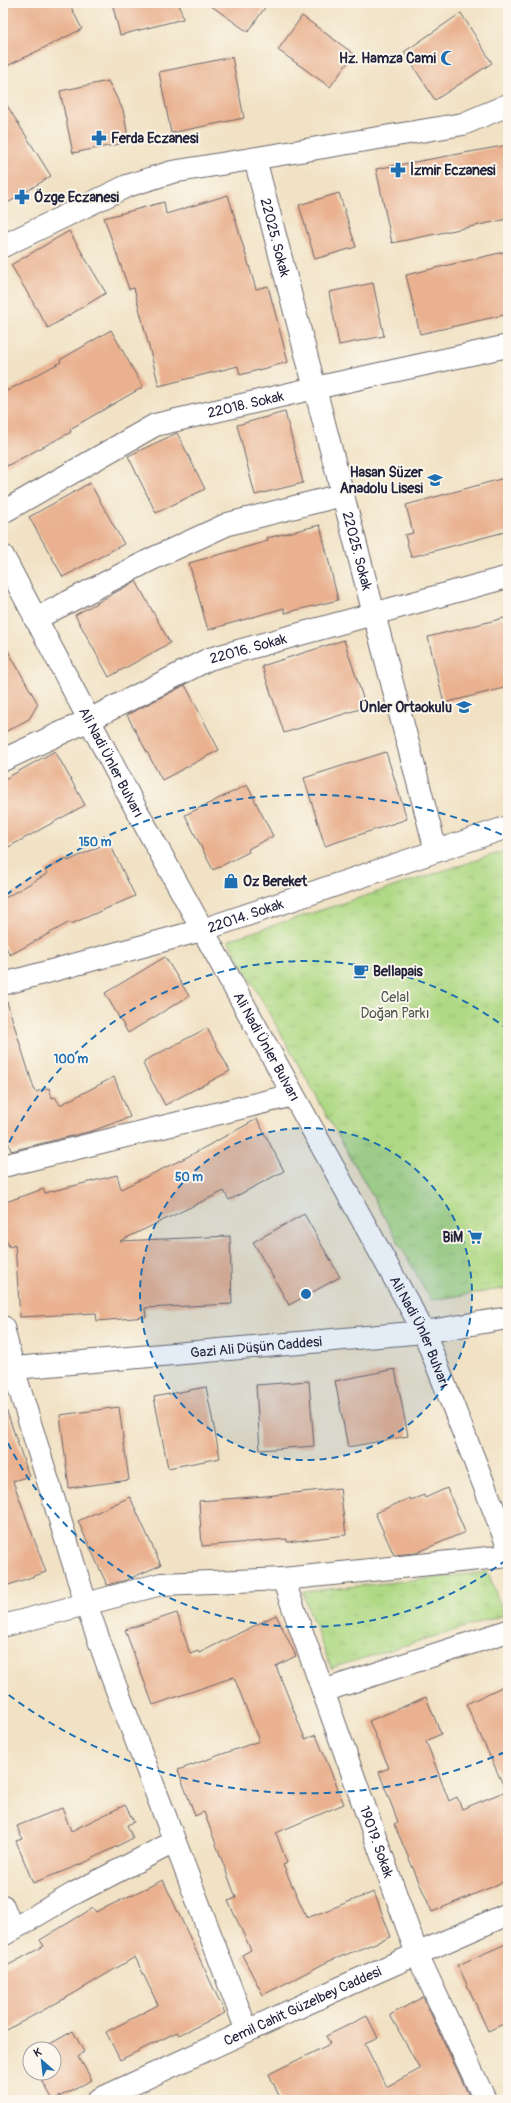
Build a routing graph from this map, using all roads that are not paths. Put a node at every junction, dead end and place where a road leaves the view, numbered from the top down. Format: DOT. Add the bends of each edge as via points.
graph roads {
  1 [pos="508,105"];
  2 [pos="255,158"];
  3 [pos="3,246"];
  4 [pos="508,346"];
  5 [pos="315,388"];
  6 [pos="342,495"];
  7 [pos="3,512"];
  8 [pos="3,556"];
  9 [pos="508,577"];
  10 [pos="373,613"];
  11 [pos="35,619"];
  12 [pos="89,720"];
  13 [pos="3,760"];
  14 [pos="508,827"];
  15 [pos="436,851"];
  16 [pos="202,930"];
  17 [pos="3,984"];
  18 [pos="293,1095"];
  19 [pos="3,1166"];
  20 [pos="508,1318"];
  21 [pos="3,1327"];
  22 [pos="424,1332"];
  23 [pos="8,1369"];
  24 [pos="508,1546"];
  25 [pos="508,1556"];
  26 [pos="282,1579"];
  27 [pos="86,1604"];
  28 [pos="3,1626"];
  29 [pos="508,1631"];
  30 [pos="323,1691"];
  31 [pos="174,1842"];
  32 [pos="3,1906"];
  33 [pos="508,1914"];
  34 [pos="8,1932"];
  35 [pos="417,1954"];
  36 [pos="247,2031"];
  37 [pos="98,2100"];
  38 [pos="485,2100"];
  1 -- 2 [label="street" via="463,124"];
  2 -- 3 [label="street" via="172,172 127,186"];
  2 -- 5 [label="street, 22025. Sokak"];
  4 -- 5 [label="street, 22018. Sokak"];
  5 -- 6 [label="street, 22025. Sokak"];
  5 -- 7 [label="street, 22018. Sokak" via="155,425"];
  6 -- 10 [label="street, 22025. Sokak"];
  6 -- 11 [label="street" via="228,524 152,559"];
  8 -- 11 [label="street, Ali Nadi Ünler Bulvarı"];
  9 -- 10 [label="street, 22016. Sokak"];
  10 -- 12 [label="street, 22016. Sokak" via="209,659"];
  10 -- 15 [label="street, 22025. Sokak"];
  11 -- 12 [label="street, Ali Nadi Ünler Bulvarı"];
  12 -- 13 [label="street, 22016. Sokak"];
  12 -- 16 [label="street, Ali Nadi Ünler Bulvarı"];
  14 -- 15 [label="street, 22014. Sokak"];
  15 -- 16 [label="street, 22014. Sokak"];
  16 -- 17 [label="street, 22014. Sokak"];
  16 -- 18 [label="street, Ali Nadi Ünler Bulvarı"];
  18 -- 19 [label="street"];
  18 -- 22 [label="street, Ali Nadi Ünler Bulvarı"];
  20 -- 22 [label="street, Gazi Ali Düşün Caddesi"];
  21 -- 23 [label="street"];
  22 -- 23 [label="street, Gazi Ali Düşün Caddesi"];
  22 -- 24 [label="street, Ali Nadi Ünler Bulvarı"];
  23 -- 27 [label="street"];
  25 -- 26 [label="street"];
  26 -- 27 [label="street" via="161,1584"];
  26 -- 30 [label="street, 19019. Sokak"];
  27 -- 28 [label="street"];
  27 -- 31 [label="street"];
  29 -- 30 [label="street"];
  30 -- 35 [label="street, 19019. Sokak"];
  31 -- 34 [label="street" via="73,1894"];
  31 -- 36 [label="street"];
  32 -- 34 [label="street"];
  33 -- 35 [label="street, Cemil Cahit Güzelbey Caddesi"];
  35 -- 36 [label="street, Cemil Cahit Güzelbey Caddesi"];
  35 -- 38 [label="street, 19019. Sokak"];
  36 -- 37 [label="street, Cemil Cahit Güzelbey Caddesi"];
}
